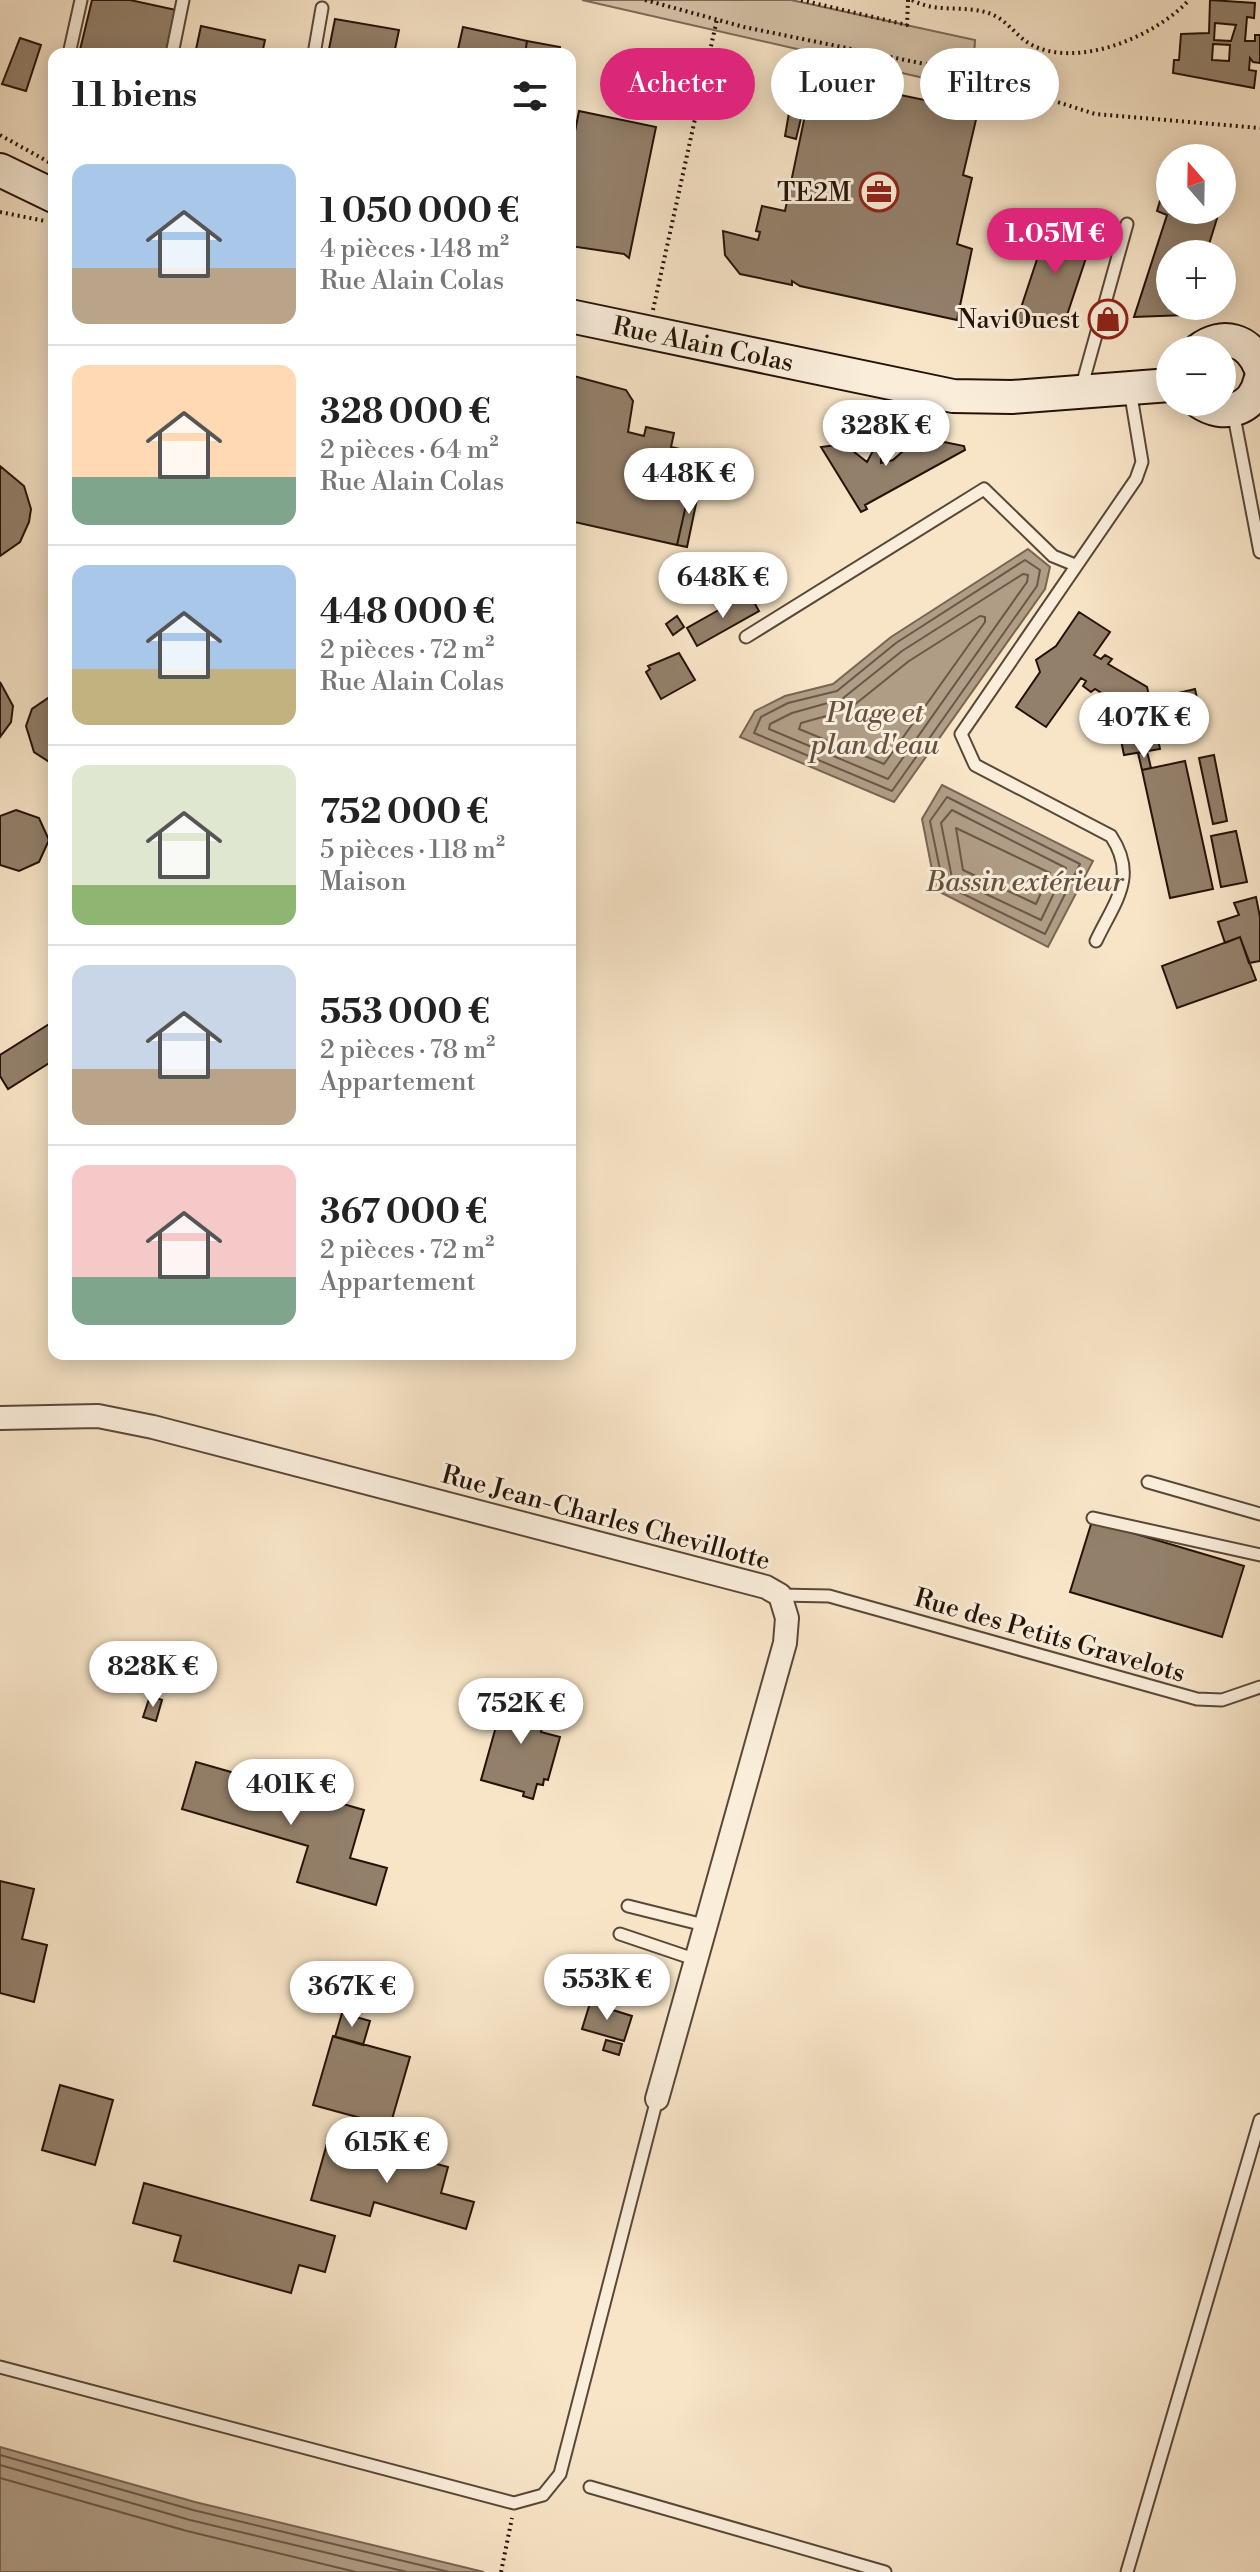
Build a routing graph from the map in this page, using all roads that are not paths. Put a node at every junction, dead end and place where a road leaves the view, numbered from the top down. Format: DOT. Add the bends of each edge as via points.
graph roads {
  1 [pos="81,0"];
  2 [pos="183,0"];
  3 [pos="322,8"];
  4 [pos="70,48"];
  5 [pos="173,48"];
  6 [pos="315,48"];
  7 [pos="0,170"];
  8 [pos="0,192"];
  9 [pos="48,195"];
  10 [pos="48,197"];
  11 [pos="1127,224"];
  12 [pos="576,316"];
  13 [pos="1236,341"];
  14 [pos="1260,367"];
  15 [pos="1260,381"];
  16 [pos="1156,387"];
  17 [pos="1130,390"];
  18 [pos="1079,394"];
  19 [pos="1236,408"];
  20 [pos="1233,416"];
  21 [pos="1260,552"];
  22 [pos="1075,565"];
  23 [pos="746,637"];
  24 [pos="1096,941"];
  25 [pos="0,1418"];
  26 [pos="1148,1482"];
  27 [pos="1260,1514"];
  28 [pos="1093,1518"];
  29 [pos="1260,1555"];
  30 [pos="780,1595"];
  31 [pos="1260,1687"];
  32 [pos="628,1906"];
  33 [pos="704,1925"];
  34 [pos="620,1934"];
  35 [pos="694,1959"];
  36 [pos="657,2099"];
  37 [pos="1260,2120"];
  38 [pos="0,2367"];
  39 [pos="590,2487"];
  40 [pos="885,2572"];
  41 [pos="1127,2572"];
  1 -- 4 [label="lane"];
  2 -- 5 [label="lane"];
  3 -- 6 [label="lane"];
  7 -- 9 [label="street"];
  8 -- 10 [label="street"];
  11 -- 18 [label="lane"];
  12 -- 18 [label="street, Rue Alain Colas" via="647,317 953,396"];
  13 -- 14 [label="street" via="1254,354"];
  15 -- 19 [label="street" via="1252,399"];
  16 -- 17 [label="street, Rue Alain Colas"];
  17 -- 18 [label="street, Rue Alain Colas"];
  17 -- 22 [label="lane" via="1142,462 1136,479"];
  20 -- 21 [label="lane"];
  22 -- 23 [label="lane" via="1053,556 984,489"];
  22 -- 24 [label="lane" via="961,734 975,765 1111,836 1123,854 1126,877"];
  25 -- 30 [label="street, Rue Jean-Charles Chevillotte" via="98,1416 153,1427"];
  26 -- 27 [label="lane"];
  28 -- 29 [label="lane"];
  30 -- 31 [label="lane, Rue des Petits Gravelots" via="829,1596 1197,1699 1222,1700"];
  30 -- 33 [label="street, Rue Jean-Charles Chevillotte" via="787,1618 785,1643"];
  32 -- 33 [label="lane"];
  33 -- 35 [label="street, Rue Jean-Charles Chevillotte"];
  34 -- 35 [label="lane"];
  35 -- 36 [label="street, Rue Jean-Charles Chevillotte"];
  36 -- 38 [label="lane" via="560,2474 543,2495 514,2503"];
  37 -- 41 [label="lane"];
  39 -- 40 [label="lane"];
}
